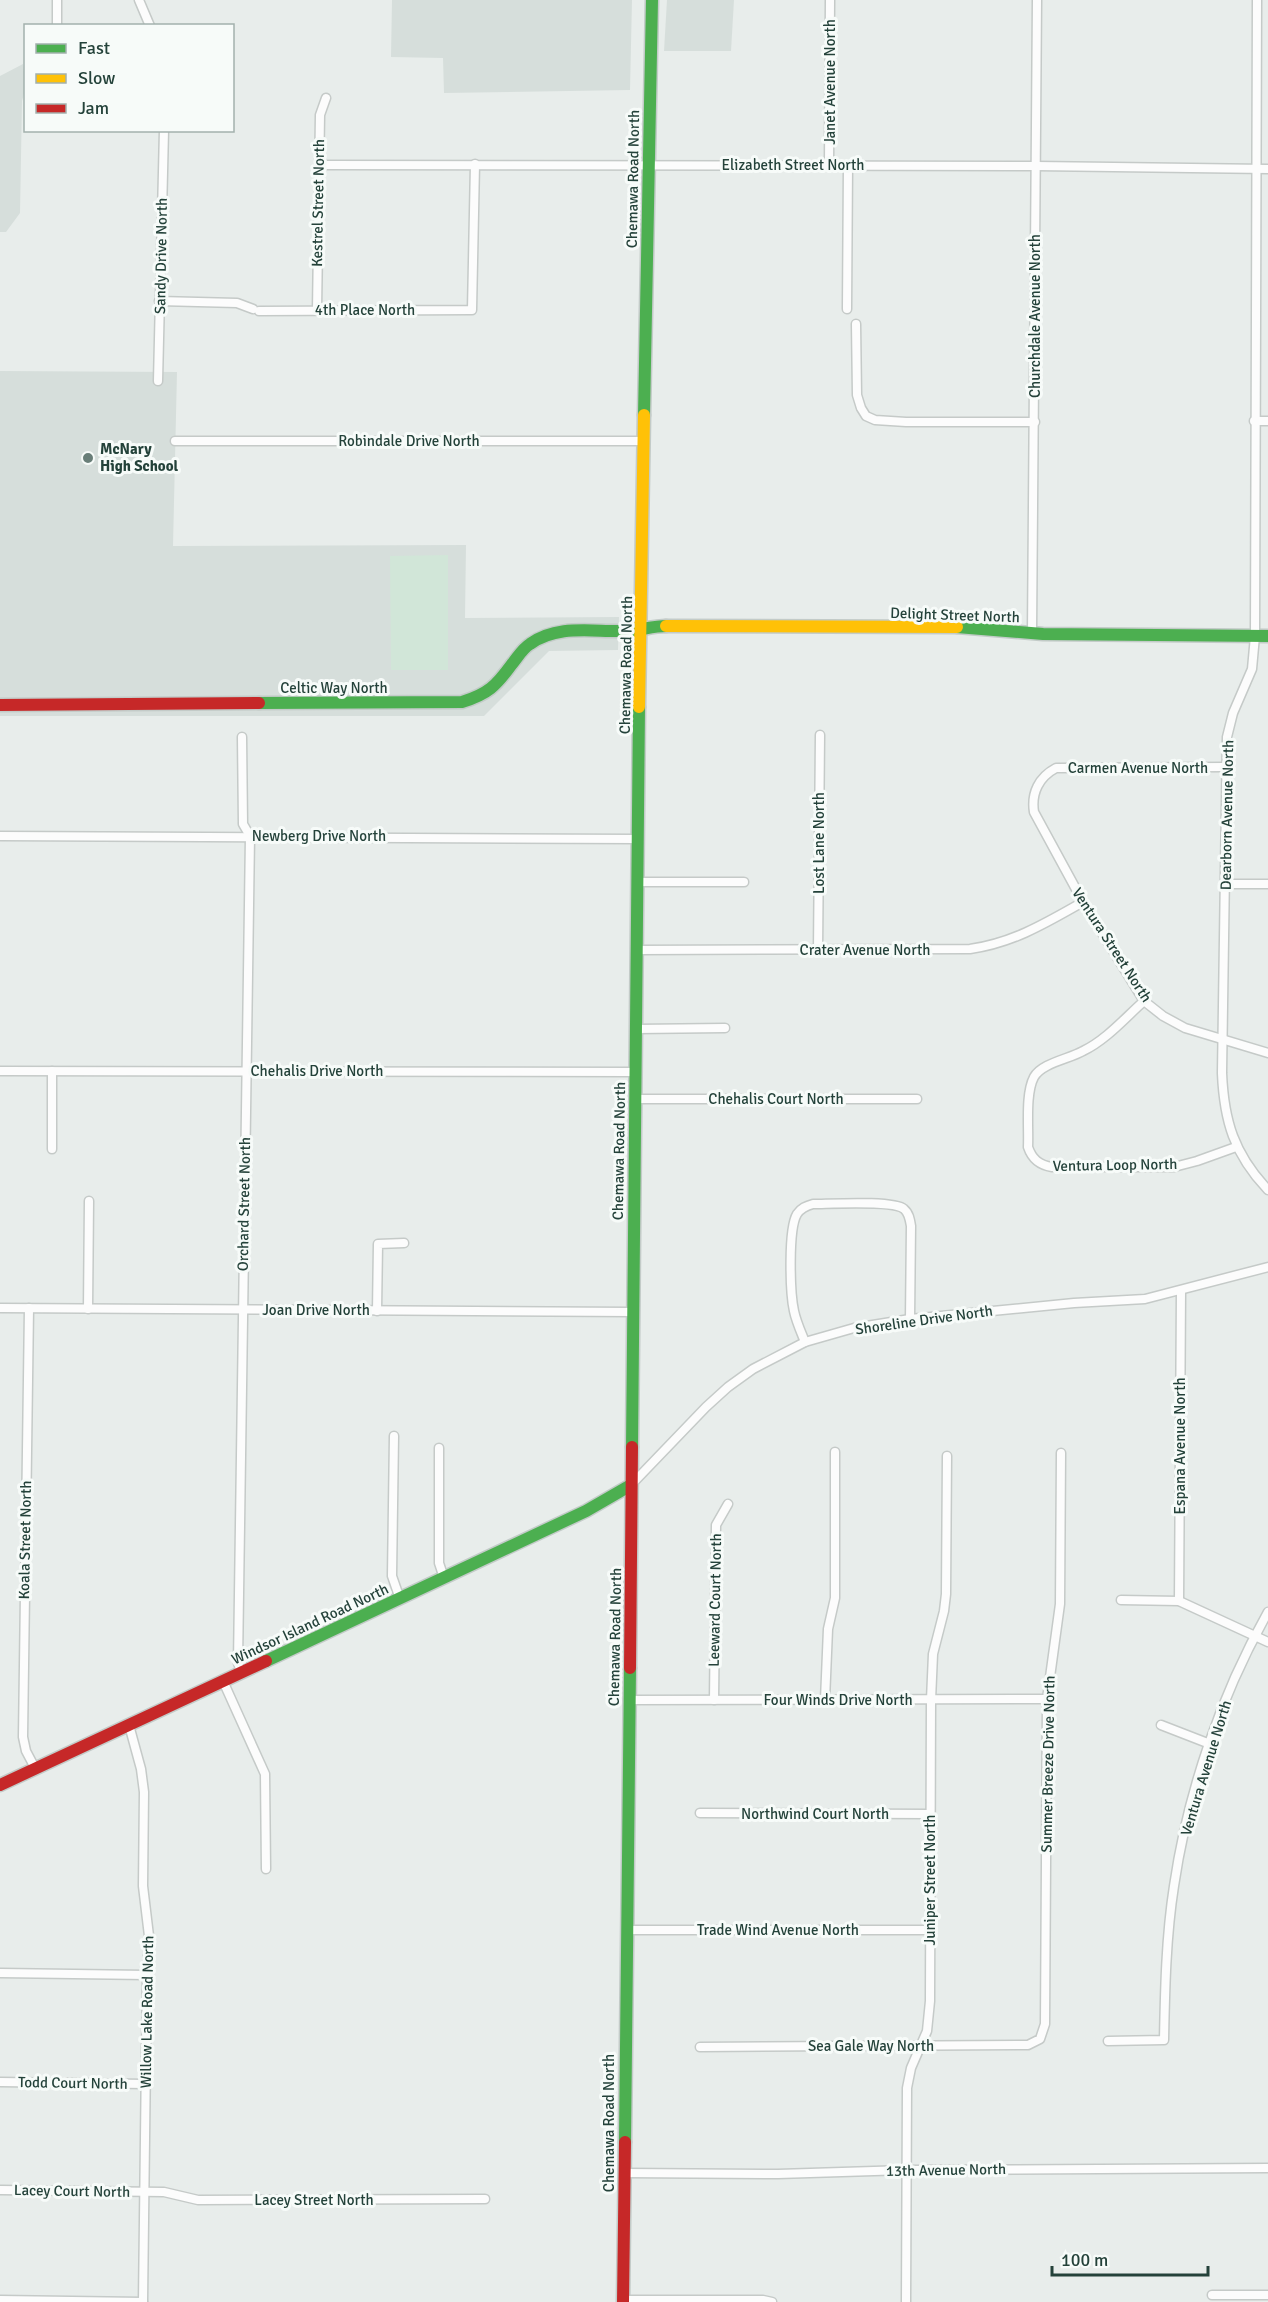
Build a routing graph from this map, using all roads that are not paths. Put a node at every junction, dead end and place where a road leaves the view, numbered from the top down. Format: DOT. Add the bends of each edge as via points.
graph roads {
  1 [pos="57,0"];
  2 [pos="139,0"];
  3 [pos="652,0"];
  4 [pos="830,0"];
  5 [pos="1038,0"];
  6 [pos="1257,0"];
  7 [pos="1257,21"];
  8 [pos="1268,21"];
  9 [pos="57,24"];
  10 [pos="149,24"];
  11 [pos="326,98"];
  12 [pos="164,132"];
  13 [pos="475,164"];
  14 [pos="648,164"];
  15 [pos="319,165"];
  16 [pos="829,165"];
  17 [pos="848,165"];
  18 [pos="1036,166"];
  19 [pos="1256,169"];
  20 [pos="1268,169"];
  21 [pos="159,301"];
  22 [pos="847,309"];
  23 [pos="317,310"];
  24 [pos="856,324"];
  25 [pos="158,381"];
  26 [pos="1254,421"];
  27 [pos="1268,421"];
  28 [pos="1035,422"];
  29 [pos="175,441"];
  30 [pos="644,441"];
  31 [pos="641,628"];
  32 [pos="1032,633"];
  33 [pos="1261,636"];
  34 [pos="0,705"];
  35 [pos="820,735"];
  36 [pos="242,737"];
  37 [pos="1226,768"];
  38 [pos="1032,802"];
  39 [pos="0,836"];
  40 [pos="250,836"];
  41 [pos="638,839"];
  42 [pos="638,882"];
  43 [pos="744,882"];
  44 [pos="1225,884"];
  45 [pos="1268,884"];
  46 [pos="1083,902"];
  47 [pos="637,950"];
  48 [pos="818,951"];
  49 [pos="1144,1001"];
  50 [pos="725,1028"];
  51 [pos="636,1029"];
  52 [pos="1223,1039"];
  53 [pos="1268,1053"];
  54 [pos="247,1070"];
  55 [pos="0,1071"];
  56 [pos="52,1071"];
  57 [pos="635,1072"];
  58 [pos="634,1099"];
  59 [pos="918,1099"];
  60 [pos="1236,1147"];
  61 [pos="52,1149"];
  62 [pos="1268,1190"];
  63 [pos="90,1201"];
  64 [pos="404,1243"];
  65 [pos="1268,1267"];
  66 [pos="1181,1291"];
  67 [pos="0,1308"];
  68 [pos="29,1308"];
  69 [pos="88,1309"];
  70 [pos="243,1310"];
  71 [pos="377,1311"];
  72 [pos="632,1312"];
  73 [pos="910,1319"];
  74 [pos="805,1342"];
  75 [pos="394,1436"];
  76 [pos="439,1448"];
  77 [pos="836,1452"];
  78 [pos="1061,1453"];
  79 [pos="947,1456"];
  80 [pos="631,1485"];
  81 [pos="728,1504"];
  82 [pos="444,1578"];
  83 [pos="400,1599"];
  84 [pos="1121,1600"];
  85 [pos="1179,1601"];
  86 [pos="1268,1612"];
  87 [pos="1255,1635"];
  88 [pos="1268,1642"];
  89 [pos="241,1672"];
  90 [pos="224,1681"];
  91 [pos="628,1700"];
  92 [pos="714,1700"];
  93 [pos="825,1700"];
  94 [pos="932,1700"];
  95 [pos="1047,1700"];
  96 [pos="129,1725"];
  97 [pos="1161,1725"];
  98 [pos="1210,1744"];
  99 [pos="35,1768"];
  100 [pos="0,1785"];
  101 [pos="700,1814"];
  102 [pos="930,1814"];
  103 [pos="266,1869"];
  104 [pos="626,1930"];
  105 [pos="930,1930"];
  106 [pos="0,1973"];
  107 [pos="147,1975"];
  108 [pos="1040,2039"];
  109 [pos="1108,2041"];
  110 [pos="920,2046"];
  111 [pos="700,2048"];
  112 [pos="0,2082"];
  113 [pos="146,2084"];
  114 [pos="1268,2168"];
  115 [pos="906,2170"];
  116 [pos="624,2173"];
  117 [pos="0,2190"];
  118 [pos="144,2192"];
  119 [pos="485,2199"];
  120 [pos="1212,2295"];
  121 [pos="1268,2295"];
  122 [pos="0,2300"];
  123 [pos="623,2301"];
  124 [pos="143,2302"];
  125 [pos="772,2302"];
  126 [pos="906,2302"];
  1 -- 9 [label="street"];
  2 -- 10 [label="street"];
  3 -- 14 [label="street, Chemawa Road North"];
  4 -- 16 [label="street, Janet Avenue North"];
  5 -- 18 [label="street, Churchdale Avenue North"];
  6 -- 7 [label="street, Dearborn Avenue North"];
  7 -- 8 [label="street"];
  7 -- 19 [label="street, Dearborn Avenue North"];
  11 -- 15 [label="street, Kestrel Street North" via="320,115"];
  12 -- 21 [label="street, Sandy Drive North"];
  13 -- 14 [label="street, Elizabeth Street North"];
  13 -- 15 [label="street, Elizabeth Street North"];
  13 -- 23 [label="street, 4th Place North" via="472,310"];
  14 -- 16 [label="street, Elizabeth Street North"];
  14 -- 30 [label="street, Chemawa Road North"];
  15 -- 23 [label="street, Kestrel Street North"];
  16 -- 17 [label="street, Elizabeth Street North"];
  17 -- 18 [label="street, Elizabeth Street North"];
  17 -- 22 [label="street"];
  18 -- 19 [label="street, Elizabeth Street North"];
  18 -- 28 [label="street, Churchdale Avenue North"];
  19 -- 20 [label="street, Elizabeth Street North"];
  19 -- 26 [label="street, Dearborn Avenue North"];
  21 -- 23 [label="street, 4th Place North" via="237,303 256,310"];
  21 -- 25 [label="street, Sandy Drive North"];
  24 -- 28 [label="street" via="857,395 866,416 906,422"];
  26 -- 27 [label="street"];
  26 -- 33 [label="street, Dearborn Avenue North"];
  28 -- 32 [label="street, Churchdale Avenue North"];
  29 -- 30 [label="street, Robindale Drive North"];
  30 -- 31 [label="street, Chemawa Road North"];
  31 -- 32 [label="street, Delight Street North" via="946,627"];
  31 -- 34 [label="street, Celtic Way North" via="566,630 542,637 523,649 492,689 462,702"];
  31 -- 41 [label="street, Chemawa Road North"];
  32 -- 33 [label="street, Delight Street North"];
  33 -- 37 [label="street, Dearborn Avenue North" via="1233,713"];
  35 -- 48 [label="street, Lost Lane North"];
  36 -- 40 [label="street, Orchard Street North" via="243,824"];
  37 -- 38 [label="street, Carmen Avenue North" via="1056,768 1041,780"];
  37 -- 44 [label="street, Dearborn Avenue North"];
  38 -- 46 [label="street, Ventura Street North" via="1038,822"];
  39 -- 40 [label="street, Newberg Drive North"];
  40 -- 41 [label="street, Newberg Drive North"];
  40 -- 54 [label="street, Orchard Street North"];
  41 -- 42 [label="street, Chemawa Road North"];
  42 -- 43 [label="street"];
  42 -- 47 [label="street, Chemawa Road North"];
  44 -- 45 [label="street"];
  44 -- 52 [label="street, Dearborn Avenue North"];
  46 -- 48 [label="street, Crater Avenue North" via="1020,937 984,947"];
  46 -- 49 [label="street, Ventura Street North"];
  47 -- 48 [label="street, Crater Avenue North"];
  47 -- 51 [label="street, Chemawa Road North"];
  49 -- 52 [label="street, Ventura Street North" via="1185,1028"];
  49 -- 60 [label="street, Ventura Loop North" via="1085,1051 1037,1073 1030,1089 1031,1156 1052,1167 1174,1167"];
  50 -- 51 [label="street"];
  51 -- 57 [label="street, Chemawa Road North"];
  52 -- 53 [label="street, Ventura Street North"];
  52 -- 60 [label="street, Dearborn Avenue North" via="1223,1095"];
  54 -- 56 [label="street, Chehalis Drive North"];
  54 -- 57 [label="street, Chehalis Drive North"];
  54 -- 70 [label="street, Orchard Street North"];
  55 -- 56 [label="street, Chehalis Drive North"];
  56 -- 61 [label="street"];
  57 -- 58 [label="street, Chemawa Road North"];
  58 -- 59 [label="street, Chehalis Court North"];
  58 -- 72 [label="street, Chemawa Road North"];
  60 -- 62 [label="street, Dearborn Avenue North"];
  63 -- 69 [label="street"];
  64 -- 71 [label="street" via="378,1244"];
  65 -- 66 [label="street, Shoreline Drive North"];
  66 -- 73 [label="street, Shoreline Drive North" via="1145,1299"];
  66 -- 85 [label="street, Espana Avenue North"];
  67 -- 68 [label="street, Joan Drive North"];
  68 -- 69 [label="street, Joan Drive North"];
  68 -- 99 [label="street, Koala Street North" via="23,1737"];
  69 -- 70 [label="street, Joan Drive North"];
  70 -- 71 [label="street, Joan Drive North"];
  70 -- 89 [label="street, Orchard Street North" via="238,1663"];
  71 -- 72 [label="street, Joan Drive North"];
  72 -- 80 [label="street, Chemawa Road North"];
  73 -- 74 [label="street, Shoreline Drive North" via="854,1328"];
  73 -- 74 [label="street" via="911,1226 904,1209 891,1204 813,1204 798,1213 792,1233 791,1292"];
  74 -- 80 [label="street, Shoreline Drive North" via="728,1387"];
  75 -- 83 [label="street" via="392,1576"];
  76 -- 82 [label="street" via="439,1563"];
  77 -- 93 [label="street" via="835,1598 828,1629"];
  78 -- 95 [label="street, Summer Breeze Drive North" via="1060,1604"];
  79 -- 94 [label="street, Juniper Street North" via="946,1594 933,1653"];
  80 -- 82 [label="street, Windsor Island Road North" via="586,1511"];
  80 -- 91 [label="street, Chemawa Road North"];
  81 -- 92 [label="street, Leeward Court North" via="716,1525"];
  82 -- 83 [label="street, Windsor Island Road North"];
  83 -- 89 [label="street, Windsor Island Road North"];
  84 -- 85 [label="street"];
  85 -- 87 [label="street"];
  86 -- 87 [label="street, Ventura Avenue North"];
  87 -- 88 [label="street"];
  87 -- 98 [label="street, Ventura Avenue North"];
  89 -- 90 [label="street, Windsor Island Road North"];
  90 -- 96 [label="street, Windsor Island Road North"];
  90 -- 103 [label="street" via="265,1774"];
  91 -- 92 [label="street, Four Winds Drive North"];
  91 -- 104 [label="street, Chemawa Road North"];
  92 -- 93 [label="street, Four Winds Drive North"];
  93 -- 94 [label="street, Four Winds Drive North"];
  94 -- 95 [label="street, Four Winds Drive North"];
  94 -- 102 [label="street, Juniper Street North"];
  95 -- 108 [label="street, Summer Breeze Drive North" via="1045,2024"];
  96 -- 99 [label="street, Windsor Island Road North"];
  96 -- 107 [label="street, Willow Lake Road North" via="144,1792"];
  97 -- 98 [label="street"];
  98 -- 109 [label="street, Ventura Avenue North" via="1188,1815 1174,1886 1164,2040"];
  99 -- 100 [label="street, Windsor Island Road North"];
  101 -- 102 [label="street, Northwind Court North"];
  102 -- 105 [label="street, Juniper Street North"];
  104 -- 105 [label="street, Trade Wind Avenue North"];
  104 -- 116 [label="street, Chemawa Road North"];
  105 -- 110 [label="street, Juniper Street North" via="930,2001 927,2031"];
  106 -- 107 [label="street"];
  107 -- 113 [label="street, Willow Lake Road North"];
  108 -- 110 [label="street, Sea Gale Way North" via="1028,2045"];
  110 -- 111 [label="street, Sea Gale Way North"];
  110 -- 115 [label="street, Juniper Street North" via="908,2088"];
  112 -- 113 [label="street, Todd Court North"];
  113 -- 118 [label="street, Willow Lake Road North"];
  114 -- 115 [label="street, 13th Avenue North"];
  115 -- 116 [label="street, 13th Avenue North"];
  115 -- 126 [label="street, Juniper Street North"];
  116 -- 123 [label="street, Chemawa Road North"];
  117 -- 118 [label="street, Lacey Court North"];
  118 -- 119 [label="street, Lacey Street North" via="198,2200"];
  118 -- 124 [label="street, Willow Lake Road North"];
  120 -- 121 [label="street"];
  122 -- 124 [label="street"];
  123 -- 125 [label="street"];
}
